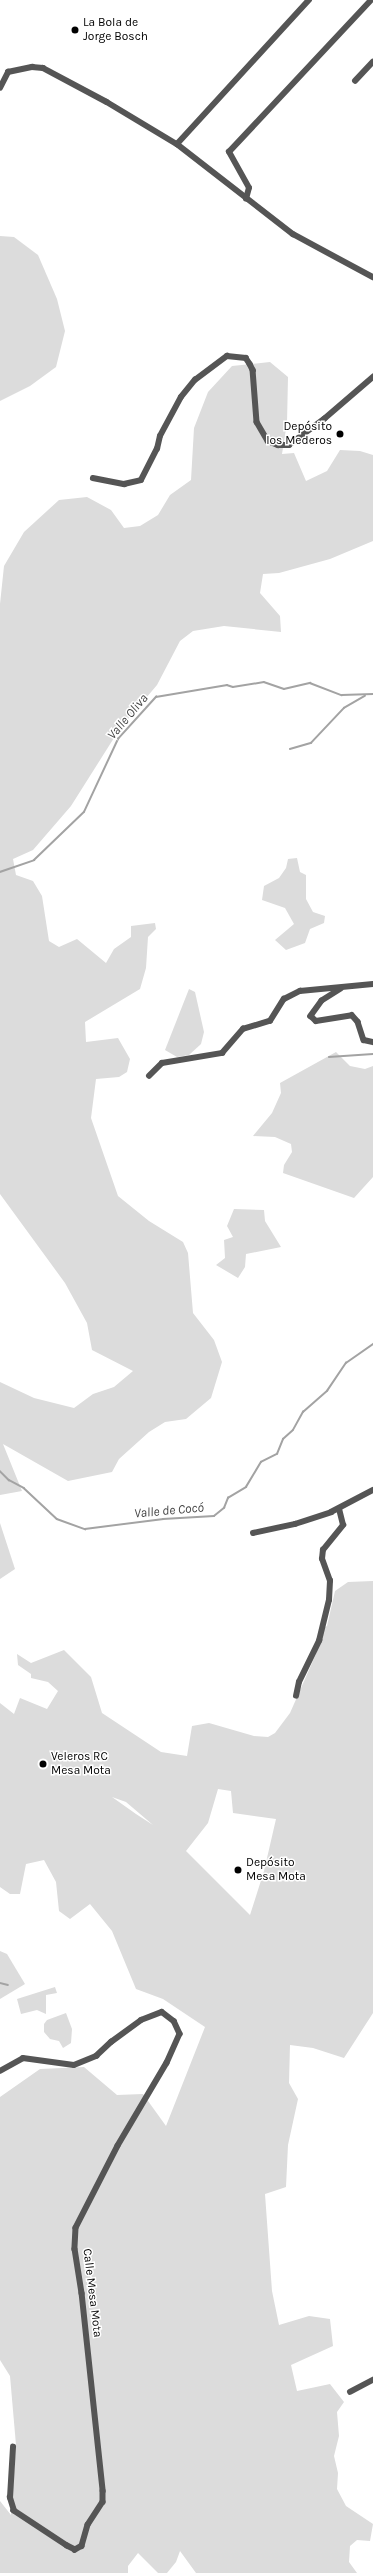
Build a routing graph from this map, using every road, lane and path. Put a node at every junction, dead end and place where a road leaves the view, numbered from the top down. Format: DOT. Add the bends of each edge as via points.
graph roads {
  1 [pos="309,0"];
  2 [pos="371,0"];
  3 [pos="373,62"];
  4 [pos="2,79"];
  5 [pos="355,81"];
  6 [pos="0,88"];
  7 [pos="177,144"];
  8 [pos="246,199"];
  9 [pos="373,277"];
  10 [pos="373,376"];
  11 [pos="93,478"];
  12 [pos="373,984"];
  13 [pos="342,987"];
  14 [pos="373,1042"];
  15 [pos="149,1076"];
  16 [pos="373,1490"];
  17 [pos="339,1509"];
  18 [pos="253,1533"];
  19 [pos="296,1696"];
  20 [pos="0,2071"];
  21 [pos="373,2380"];
  22 [pos="350,2392"];
  23 [pos="13,2447"];
  1 -- 7 [label="street"];
  2 -- 8 [label="street" via="229,152 249,188"];
  3 -- 5 [label="street"];
  4 -- 6 [label="street"];
  4 -- 7 [label="street" via="8,72 17,69 43,68"];
  7 -- 8 [label="street"];
  8 -- 9 [label="street" via="293,234"];
  10 -- 11 [label="street" via="324,419 289,445 278,445 268,441 257,422 253,370 250,364 246,358 227,356 195,380 181,397 141,480 124,484"];
  12 -- 13 [label="street"];
  13 -- 14 [label="street" via="322,1001 311,1016 316,1021 352,1015 358,1022 364,1040"];
  13 -- 15 [label="street" via="300,991 284,999 270,1021 243,1029 222,1053 162,1063"];
  16 -- 17 [label="street"];
  17 -- 18 [label="street" via="295,1524"];
  17 -- 19 [label="street" via="343,1525 323,1550 322,1559 330,1581 329,1600 319,1641 312,1660 299,1682"];
  20 -- 23 [label="street, Calle Mesa Mota" via="23,2058 74,2065 96,2056 142,2020 157,2013 162,2012 174,2021 180,2034 167,2063 118,2146 76,2228 74,2249 82,2292 103,2491 103,2502 88,2525 82,2546 75,2550 67,2546 14,2511 10,2498"];
  21 -- 22 [label="street"];
}
